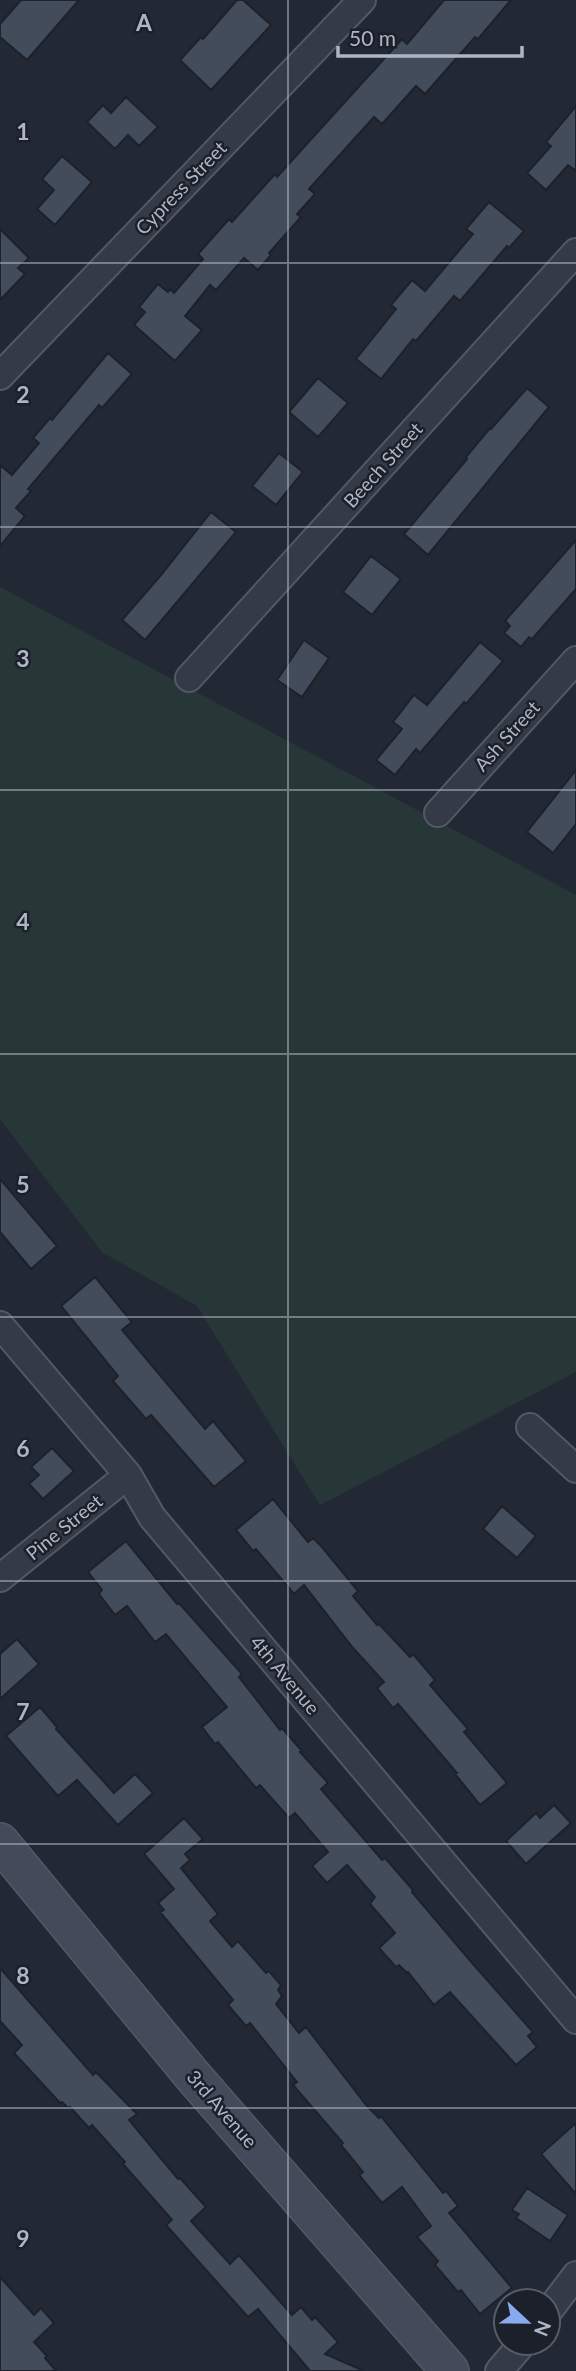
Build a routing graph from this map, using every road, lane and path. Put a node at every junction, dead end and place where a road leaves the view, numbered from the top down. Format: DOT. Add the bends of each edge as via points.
graph roads {
  1 [pos="362,0"];
  2 [pos="576,252"];
  3 [pos="0,376"];
  4 [pos="576,660"];
  5 [pos="189,678"];
  6 [pos="438,813"];
  7 [pos="0,1325"];
  8 [pos="530,1427"];
  9 [pos="576,1469"];
  10 [pos="128,1475"];
  11 [pos="0,1578"];
  12 [pos="0,1842"];
  13 [pos="576,2020"];
  14 [pos="576,2275"];
  15 [pos="562,2294"];
  16 [pos="511,2357"];
  17 [pos="450,2371"];
  18 [pos="499,2371"];
  1 -- 3 [label="street, Cypress Street"];
  2 -- 5 [label="street, Beech Street"];
  4 -- 6 [label="street, Ash Street"];
  7 -- 10 [label="street, 4th Avenue"];
  8 -- 9 [label="street"];
  10 -- 11 [label="street, Pine Street"];
  10 -- 13 [label="street, 4th Avenue" via="152,1517"];
  12 -- 17 [label="main road, 3rd Avenue" via="192,2075"];
  14 -- 15 [label="street"];
  16 -- 18 [label="street"];
}
